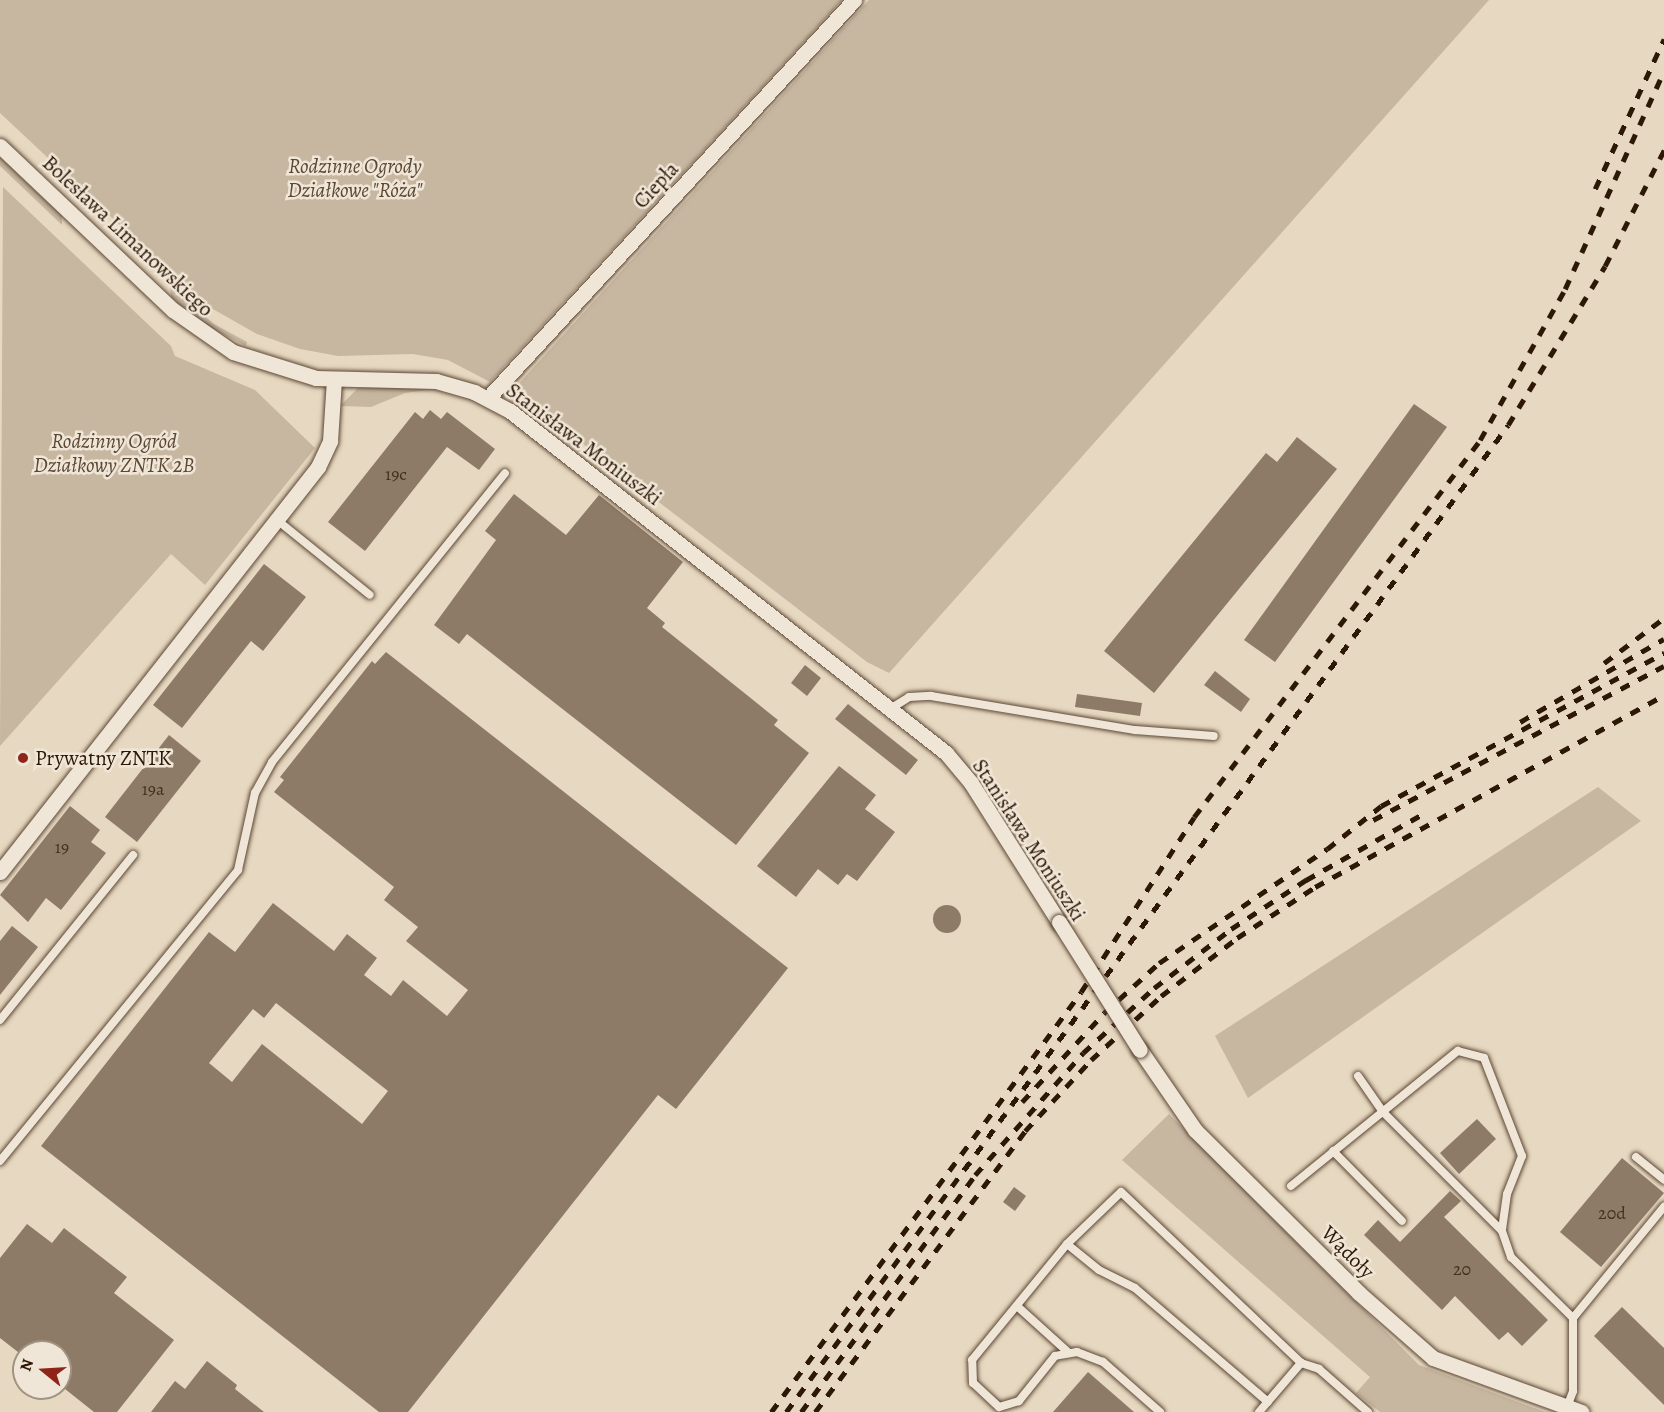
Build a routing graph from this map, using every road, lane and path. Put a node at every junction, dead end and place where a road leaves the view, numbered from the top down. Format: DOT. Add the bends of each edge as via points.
graph roads {
  1 [pos="854,0"];
  2 [pos="0,146"];
  3 [pos="334,379"];
  4 [pos="488,398"];
  5 [pos="505,473"];
  6 [pos="277,520"];
  7 [pos="370,595"];
  8 [pos="890,709"];
  9 [pos="1214,736"];
  10 [pos="133,855"];
  11 [pos="0,872"];
  12 [pos="0,1020"];
  13 [pos="1140,1050"];
  14 [pos="1358,1076"];
  15 [pos="1383,1112"];
  16 [pos="1333,1151"];
  17 [pos="1636,1156"];
  18 [pos="0,1161"];
  19 [pos="1664,1180"];
  20 [pos="1291,1186"];
  21 [pos="1664,1207"];
  22 [pos="1402,1221"];
  23 [pos="1502,1231"];
  24 [pos="1067,1244"];
  25 [pos="1017,1306"];
  26 [pos="1573,1318"];
  27 [pos="1069,1353"];
  28 [pos="1301,1363"];
  29 [pos="1268,1402"];
  30 [pos="1574,1409"];
  31 [pos="1160,1412"];
  32 [pos="1259,1412"];
  33 [pos="1368,1412"];
  1 -- 4 [label="street, Ciepła"];
  2 -- 3 [label="street, Bolesława Limanowskiego" via="199,331 265,366"];
  3 -- 4 [label="street, Stanisława Moniuszki" via="420,378"];
  3 -- 6 [label="street" via="333,426 326,454"];
  4 -- 8 [label="street, Stanisława Moniuszki" via="550,440"];
  5 -- 18 [label="lane" via="272,762 255,793 238,870"];
  6 -- 7 [label="lane"];
  6 -- 11 [label="street"];
  8 -- 9 [label="lane" via="909,697 931,696 1135,730"];
  8 -- 13 [label="street, Stanisława Moniuszki, bridge" via="946,753 971,783"];
  10 -- 12 [label="lane"];
  13 -- 30 [label="street, Wądoły" via="1195,1130 1359,1293 1433,1358"];
  14 -- 15 [label="lane"];
  15 -- 16 [label="lane"];
  15 -- 23 [label="lane"];
  15 -- 23 [label="lane" via="1458,1051 1484,1058 1522,1156 1507,1194"];
  16 -- 20 [label="lane"];
  16 -- 22 [label="lane"];
  17 -- 19 [label="lane"];
  21 -- 26 [label="lane"];
  23 -- 26 [label="lane" via="1511,1257"];
  24 -- 25 [label="lane"];
  24 -- 28 [label="lane" via="1121,1192"];
  24 -- 29 [label="lane" via="1099,1270 1135,1288"];
  25 -- 27 [label="lane"];
  25 -- 27 [label="lane" via="972,1360 973,1383 981,1391 999,1407 1019,1401 1055,1356"];
  26 -- 30 [label="lane"];
  27 -- 31 [label="lane" via="1103,1362"];
  28 -- 29 [label="lane"];
  28 -- 33 [label="lane" via="1319,1369"];
  29 -- 32 [label="lane"];
}
